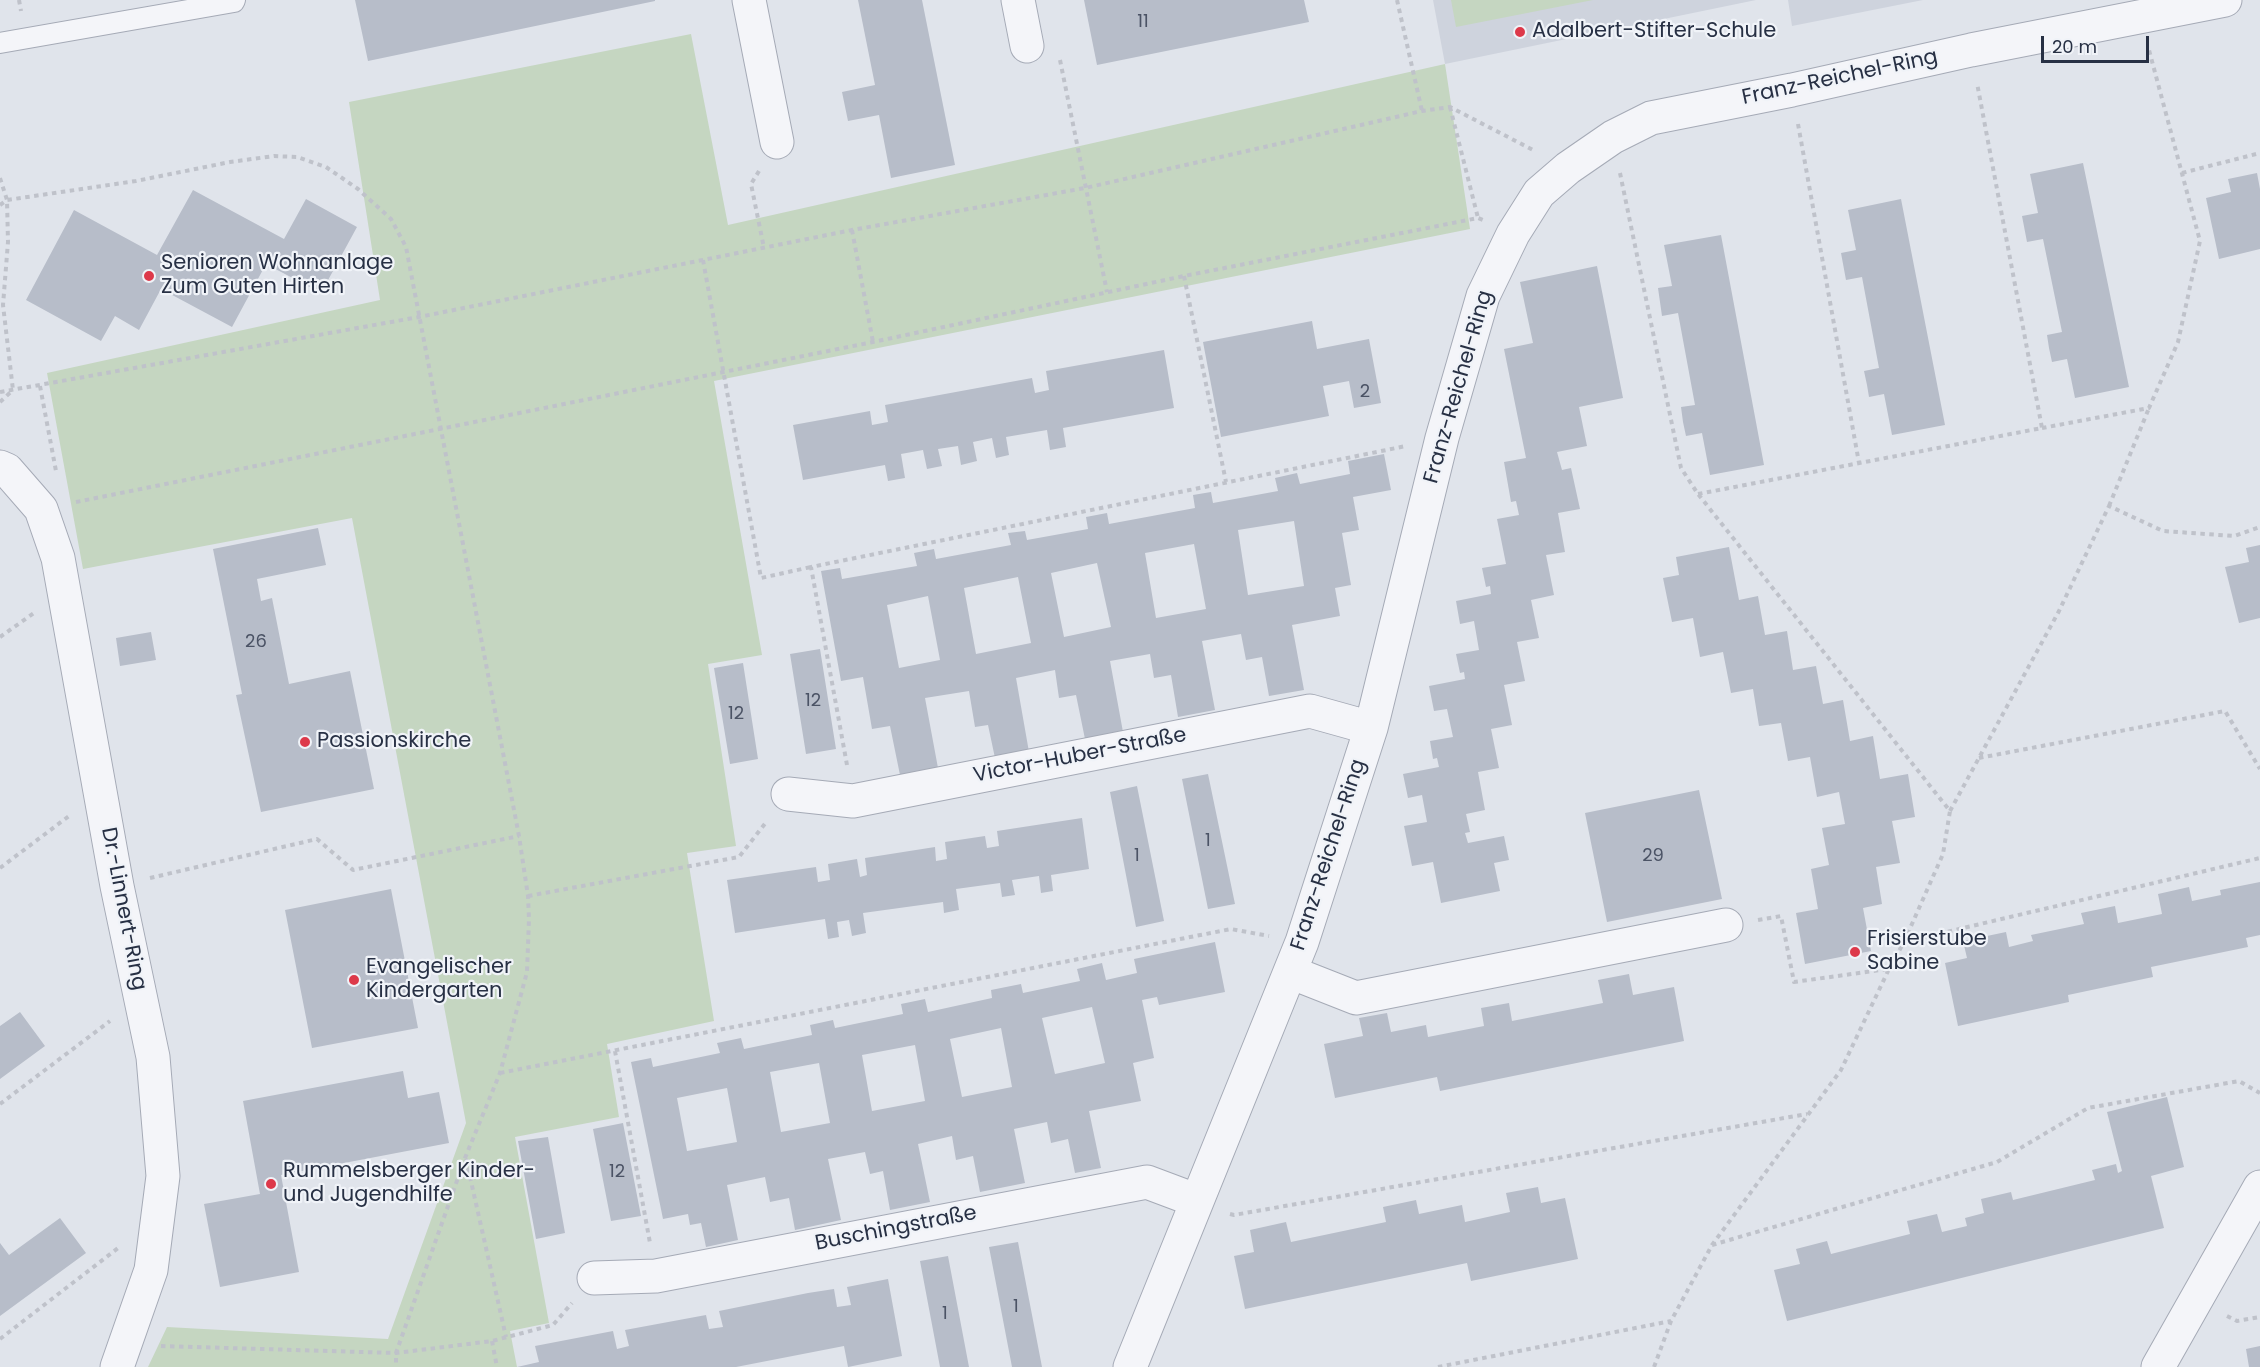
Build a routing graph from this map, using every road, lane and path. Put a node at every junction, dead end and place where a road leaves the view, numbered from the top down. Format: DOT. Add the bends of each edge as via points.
graph roads {
  1 [pos="235,0"];
  2 [pos="749,0"];
  3 [pos="1018,0"];
  4 [pos="1396,0"];
  5 [pos="2225,0"];
  6 [pos="2140,17"];
  7 [pos="0,43"];
  8 [pos="1027,46"];
  9 [pos="1971,50"];
  10 [pos="1059,56"];
  11 [pos="1792,90"];
  12 [pos="1450,107"];
  13 [pos="1422,111"];
  14 [pos="1613,137"];
  15 [pos="777,142"];
  16 [pos="2260,153"];
  17 [pos="1568,168"];
  18 [pos="2182,173"];
  19 [pos="0,178"];
  20 [pos="1085,188"];
  21 [pos="7,200"];
  22 [pos="0,205"];
  23 [pos="852,230"];
  24 [pos="764,248"];
  25 [pos="703,260"];
  26 [pos="1184,276"];
  27 [pos="1107,292"];
  28 [pos="419,317"];
  29 [pos="873,342"];
  30 [pos="723,371"];
  31 [pos="40,386"];
  32 [pos="13,390"];
  33 [pos="0,392"];
  34 [pos="0,402"];
  35 [pos="2149,408"];
  36 [pos="2042,428"];
  37 [pos="441,429"];
  38 [pos="1442,438"];
  39 [pos="1858,463"];
  40 [pos="0,467"];
  41 [pos="56,472"];
  42 [pos="1226,482"];
  43 [pos="1698,494"];
  44 [pos="2109,506"];
  45 [pos="41,508"];
  46 [pos="2260,527"];
  47 [pos="811,567"];
  48 [pos="1371,728"];
  49 [pos="1979,758"];
  50 [pos="2260,770"];
  51 [pos="100,792"];
  52 [pos="788,794"];
  53 [pos="853,801"];
  54 [pos="1950,811"];
  55 [pos="519,836"];
  56 [pos="2260,858"];
  57 [pos="0,868"];
  58 [pos="117,886"];
  59 [pos="528,896"];
  60 [pos="1726,925"];
  61 [pos="1302,942"];
  62 [pos="1904,942"];
  63 [pos="1889,969"];
  64 [pos="1290,972"];
  65 [pos="141,998"];
  66 [pos="615,1051"];
  67 [pos="500,1074"];
  68 [pos="2260,1093"];
  69 [pos="0,1104"];
  70 [pos="1808,1113"];
  71 [pos="465,1158"];
  72 [pos="2260,1187"];
  73 [pos="1196,1200"];
  74 [pos="158,1217"];
  75 [pos="1712,1245"];
  76 [pos="656,1276"];
  77 [pos="594,1278"];
  78 [pos="1671,1321"];
  79 [pos="506,1337"];
  80 [pos="0,1339"];
  81 [pos="492,1341"];
  82 [pos="396,1353"];
  83 [pos="122,1356"];
  84 [pos="396,1367"];
  85 [pos="497,1367"];
  86 [pos="1130,1367"];
  87 [pos="1438,1367"];
  88 [pos="1654,1367"];
  89 [pos="2158,1367"];
  1 -- 7 [label="lane"];
  2 -- 15 [label="street"];
  3 -- 8 [label="street"];
  4 -- 13 [label="path"];
  5 -- 6 [label="street, Franz-Reichel-Ring"];
  6 -- 9 [label="street, Franz-Reichel-Ring"];
  6 -- 18 [label="path"];
  9 -- 11 [label="street, Franz-Reichel-Ring"];
  9 -- 36 [label="path"];
  10 -- 20 [label="path"];
  11 -- 14 [label="street, Franz-Reichel-Ring" via="1651,118"];
  11 -- 39 [label="path"];
  12 -- 13 [label="path"];
  12 -- 17 [label="path"];
  12 -- 26 [label="path" via="1478,218"];
  13 -- 20 [label="path"];
  14 -- 17 [label="street, Franz-Reichel-Ring"];
  14 -- 43 [label="path" via="1681,468"];
  15 -- 24 [label="path" via="751,184"];
  16 -- 18 [label="path"];
  17 -- 38 [label="street, Franz-Reichel-Ring" via="1539,193 1483,296"];
  18 -- 35 [label="path" via="2200,241 2178,342"];
  19 -- 21 [label="path"];
  20 -- 23 [label="path"];
  20 -- 27 [label="path"];
  21 -- 22 [label="path"];
  21 -- 28 [label="path" via="230,162 297,157 326,167 391,219 406,247"];
  21 -- 32 [label="path" via="3,304"];
  23 -- 24 [label="path"];
  23 -- 29 [label="path"];
  24 -- 25 [label="path"];
  25 -- 28 [label="path"];
  25 -- 30 [label="path"];
  26 -- 27 [label="path"];
  26 -- 42 [label="path"];
  27 -- 29 [label="path"];
  28 -- 31 [label="path"];
  28 -- 37 [label="path"];
  29 -- 30 [label="path"];
  30 -- 37 [label="path"];
  30 -- 47 [label="path" via="761,578"];
  31 -- 32 [label="path"];
  31 -- 41 [label="path"];
  32 -- 33 [label="path"];
  32 -- 34 [label="path"];
  35 -- 36 [label="path"];
  35 -- 44 [label="path"];
  36 -- 39 [label="path"];
  37 -- 45 [label="path"];
  37 -- 55 [label="path"];
  38 -- 42 [label="path"];
  38 -- 48 [label="street, Franz-Reichel-Ring"];
  39 -- 43 [label="path"];
  40 -- 45 [label="street, Dr.-Linnert-Ring"];
  42 -- 47 [label="path"];
  43 -- 54 [label="path"];
  44 -- 46 [label="path" via="2163,531 2234,536"];
  44 -- 49 [label="path" via="2059,611"];
  45 -- 51 [label="street, Dr.-Linnert-Ring" via="58,558"];
  47 -- 53 [label="path"];
  48 -- 53 [label="street, Victor-Huber-Straße" via="1310,711"];
  48 -- 61 [label="street, Franz-Reichel-Ring"];
  49 -- 50 [label="path" via="2224,711"];
  49 -- 54 [label="path"];
  51 -- 57 [label="path"];
  51 -- 58 [label="street, Dr.-Linnert-Ring"];
  52 -- 53 [label="street, Victor-Huber-Straße"];
  52 -- 59 [label="path" via="739,857"];
  54 -- 62 [label="path" via="1943,854"];
  55 -- 58 [label="path" via="353,870 317,839"];
  55 -- 59 [label="path"];
  56 -- 62 [label="path"];
  58 -- 65 [label="street, Dr.-Linnert-Ring"];
  59 -- 67 [label="path" via="527,972"];
  60 -- 63 [label="path" via="1780,916 1794,982"];
  60 -- 64 [label="street, Franz-Reichel-Ring" via="1356,998"];
  61 -- 64 [label="street, Franz-Reichel-Ring"];
  61 -- 66 [label="path" via="1231,929"];
  62 -- 63 [label="path"];
  63 -- 70 [label="path" via="1841,1070"];
  64 -- 73 [label="street, Franz-Reichel-Ring"];
  65 -- 69 [label="path"];
  65 -- 74 [label="street, Dr.-Linnert-Ring" via="153,1057 163,1176"];
  66 -- 67 [label="path"];
  66 -- 76 [label="path"];
  67 -- 71 [label="path"];
  68 -- 75 [label="path" via="2239,1081 2088,1108 1997,1162"];
  70 -- 73 [label="path" via="1234,1215"];
  70 -- 75 [label="path"];
  71 -- 79 [label="path"];
  71 -- 82 [label="path"];
  72 -- 89 [label="street"];
  73 -- 76 [label="street, Buschingstraße" via="1147,1182"];
  73 -- 86 [label="street, Franz-Reichel-Ring"];
  74 -- 80 [label="path"];
  74 -- 83 [label="street, Dr.-Linnert-Ring" via="151,1270"];
  75 -- 78 [label="path"];
  76 -- 77 [label="street, Buschingstraße"];
  77 -- 79 [label="path" via="553,1325"];
  78 -- 87 [label="path"];
  78 -- 88 [label="path"];
  79 -- 81 [label="path"];
  81 -- 82 [label="path"];
  81 -- 85 [label="path"];
  82 -- 83 [label="path"];
  82 -- 84 [label="path"];
}
